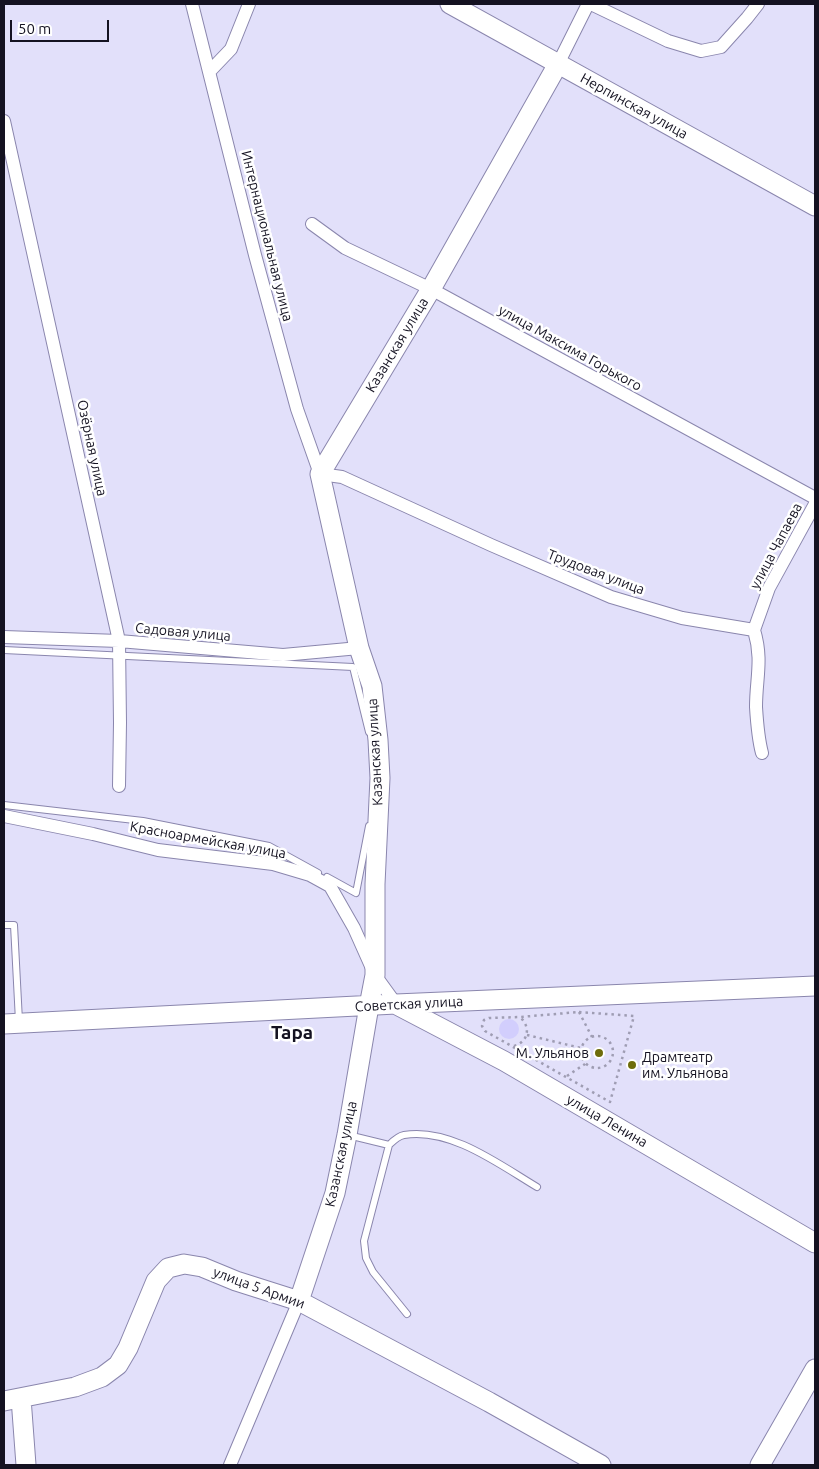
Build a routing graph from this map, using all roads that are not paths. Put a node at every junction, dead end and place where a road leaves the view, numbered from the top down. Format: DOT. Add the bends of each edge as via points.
graph roads {
  1 [pos="192,4"];
  2 [pos="249,4"];
  3 [pos="452,4"];
  4 [pos="590,4"];
  5 [pos="758,4"];
  6 [pos="558,64"];
  7 [pos="210,71"];
  8 [pos="4,120"];
  9 [pos="815,206"];
  10 [pos="312,224"];
  11 [pos="431,289"];
  12 [pos="320,474"];
  13 [pos="815,498"];
  14 [pos="815,504"];
  15 [pos="754,630"];
  16 [pos="4,637"];
  17 [pos="119,641"];
  18 [pos="359,648"];
  19 [pos="4,650"];
  20 [pos="119,656"];
  21 [pos="762,753"];
  22 [pos="372,767"];
  23 [pos="119,786"];
  24 [pos="4,806"];
  25 [pos="4,816"];
  26 [pos="369,823"];
  27 [pos="4,925"];
  28 [pos="375,975"];
  29 [pos="815,986"];
  30 [pos="396,1004"];
  31 [pos="368,1006"];
  32 [pos="11,1024"];
  33 [pos="347,1135"];
  34 [pos="389,1145"];
  35 [pos="537,1187"];
  36 [pos="815,1243"];
  37 [pos="299,1301"];
  38 [pos="407,1314"];
  39 [pos="815,1369"];
  40 [pos="13,1400"];
  41 [pos="26,1465"];
  42 [pos="230,1465"];
  43 [pos="601,1465"];
  44 [pos="760,1465"];
  1 -- 7 [label="street, Интернациональная улица"];
  2 -- 7 [label="street" via="231,49"];
  3 -- 6 [label="main road, Нерпинская улица"];
  4 -- 5 [label="street, Казанская улица" via="668,41 701,51 721,47"];
  4 -- 6 [label="street, Казанская улица"];
  6 -- 9 [label="main road, Нерпинская улица"];
  6 -- 11 [label="main road, Казанская улица"];
  7 -- 12 [label="street, Интернациональная улица" via="294,399"];
  8 -- 17 [label="street, Озёрная улица"];
  10 -- 11 [label="street, улица Максима Горького" via="345,248"];
  11 -- 12 [label="main road, Казанская улица"];
  11 -- 13 [label="street, улица Максима Горького"];
  12 -- 15 [label="street, Трудовая улица" via="342,477 611,597 682,618"];
  12 -- 18 [label="main road, Казанская улица"];
  14 -- 15 [label="street, улица Чапаева" via="769,588"];
  15 -- 21 [label="street" via="759,647 756,705"];
  16 -- 17 [label="street, Садовая улица"];
  17 -- 18 [label="street, Садовая улица" via="283,655"];
  17 -- 20 [label="street, Озёрная улица"];
  18 -- 28 [label="main road, Казанская улица" via="372,686 380,778"];
  19 -- 20 [label="lane"];
  20 -- 22 [label="lane" via="353,667 372,749"];
  20 -- 23 [label="street, Озёрная улица"];
  24 -- 26 [label="lane" via="143,821 269,846 356,893"];
  25 -- 28 [label="street, Красноармейская улица" via="158,850 273,864 310,875 330,886"];
  27 -- 32 [label="lane" via="14,925"];
  28 -- 30 [label="street, Красноармейская улица"];
  28 -- 31 [label="main road, Казанская улица"];
  29 -- 30 [label="main road, Советская улица"];
  30 -- 31 [label="main road, Советская улица"];
  30 -- 36 [label="main road, улица Ленина" via="504,1061"];
  31 -- 32 [label="main road, Советская улица"];
  31 -- 33 [label="main road, Казанская улица"];
  33 -- 34 [label="lane"];
  33 -- 37 [label="main road, Казанская улица" via="335,1192"];
  34 -- 35 [label="lane" via="403,1135 430,1135 461,1143"];
  34 -- 38 [label="lane" via="364,1241 366,1258 373,1272"];
  37 -- 40 [label="main road, улица 5 Армии" via="202,1268 184,1264 168,1268 156,1281 118,1365 102,1377 75,1387"];
  37 -- 42 [label="street, Казанская улица"];
  37 -- 43 [label="main road, улица 5 Армии"];
  39 -- 44 [label="main road"];
  40 -- 41 [label="main road"];
}
